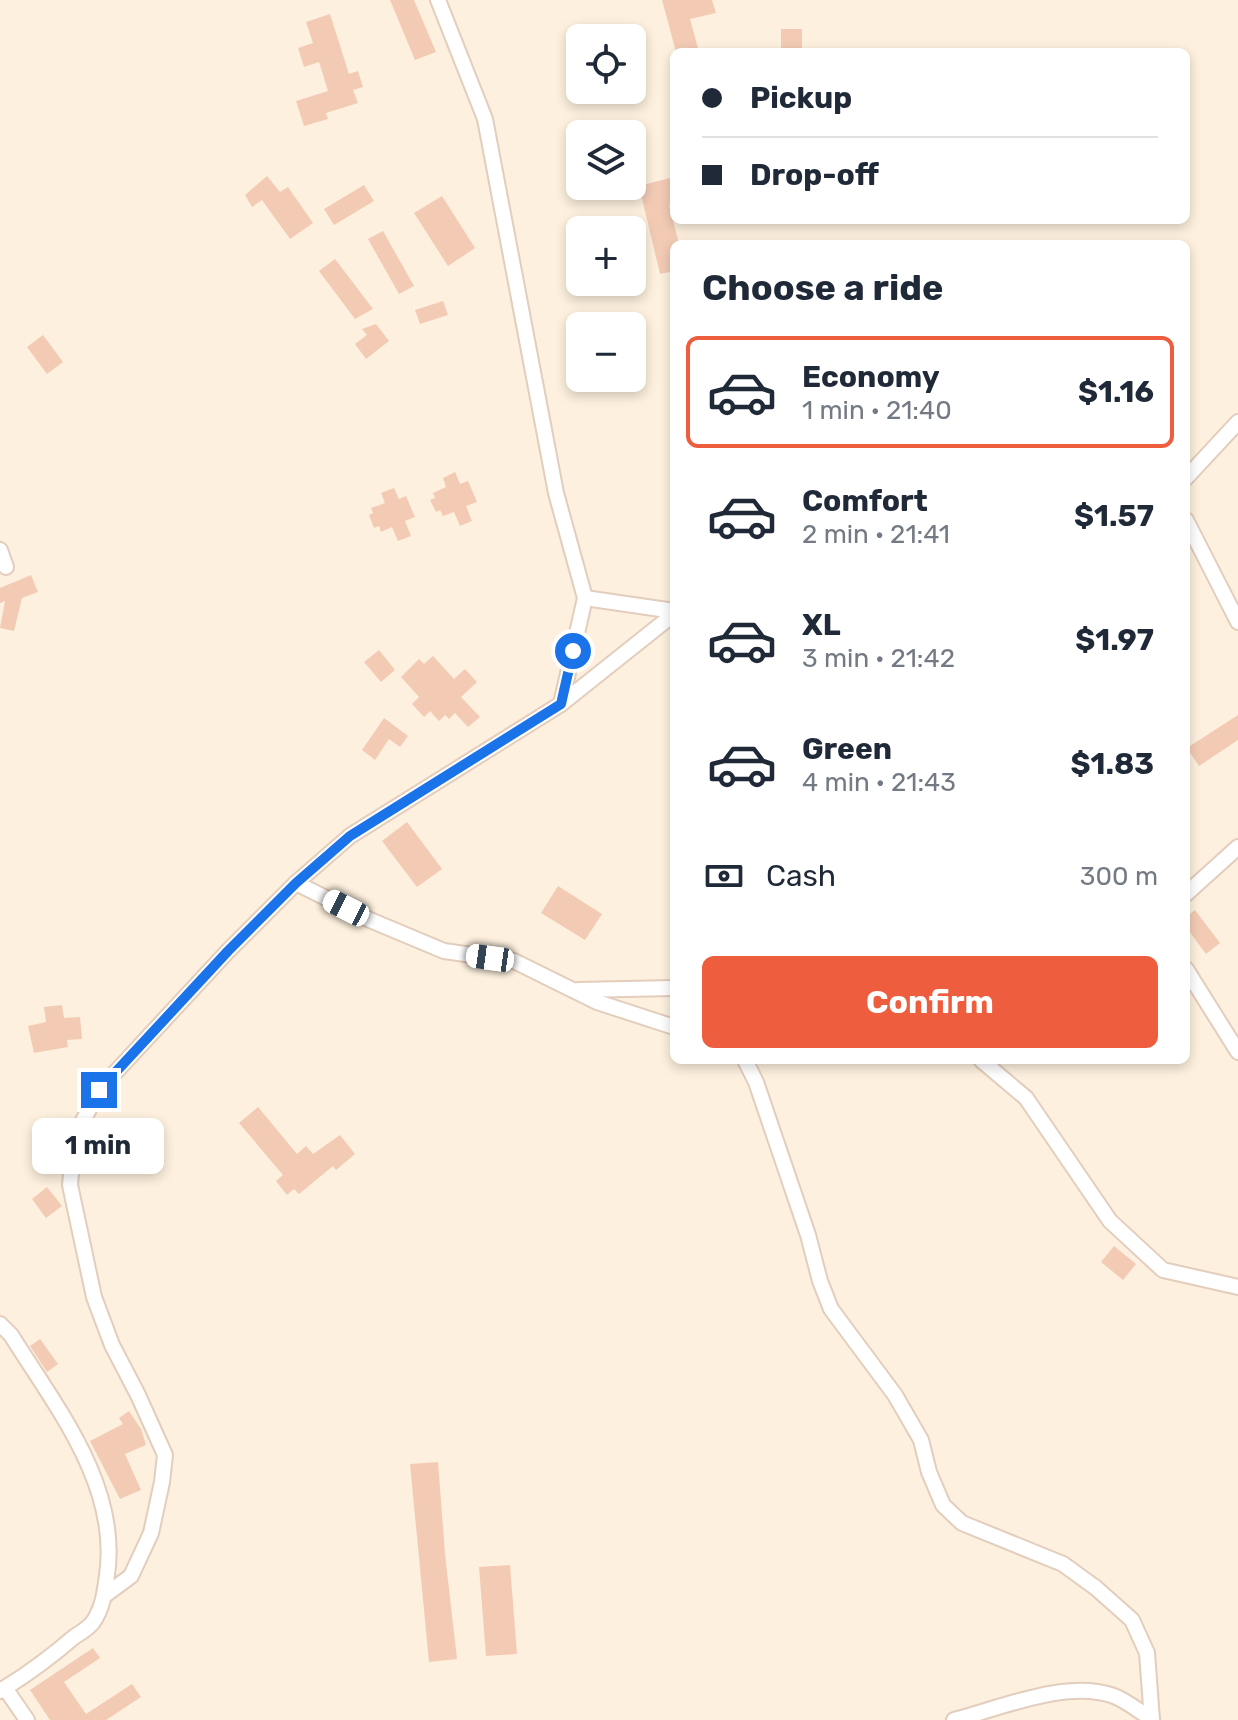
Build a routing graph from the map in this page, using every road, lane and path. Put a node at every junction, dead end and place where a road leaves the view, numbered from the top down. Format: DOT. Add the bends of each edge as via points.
graph roads {
  1 [pos="438,0"];
  2 [pos="1238,422"];
  3 [pos="1190,474"];
  4 [pos="1190,528"];
  5 [pos="0,550"];
  6 [pos="6,567"];
  7 [pos="585,598"];
  8 [pos="670,612"];
  9 [pos="670,616"];
  10 [pos="1238,622"];
  11 [pos="561,704"];
  12 [pos="1238,847"];
  13 [pos="296,883"];
  14 [pos="1190,890"];
  15 [pos="1190,975"];
  16 [pos="670,988"];
  17 [pos="572,990"];
  18 [pos="670,1026"];
  19 [pos="1238,1052"];
  20 [pos="747,1064"];
  21 [pos="986,1064"];
  22 [pos="1238,1287"];
  23 [pos="0,1324"];
  24 [pos="104,1596"];
  25 [pos="2,1690"];
  26 [pos="27,1720"];
  27 [pos="954,1720"];
  28 [pos="1152,1720"];
  1 -- 7 [label="street" via="485,119 556,493"];
  2 -- 3 [label="street"];
  4 -- 10 [label="street"];
  5 -- 6 [label="street"];
  7 -- 8 [label="street"];
  7 -- 11 [label="street"];
  9 -- 11 [label="street"];
  11 -- 13 [label="street" via="350,836"];
  12 -- 14 [label="street"];
  13 -- 17 [label="street" via="444,951 514,961"];
  13 -- 24 [label="street" via="99,1090 74,1138 70,1185 94,1297 165,1455 151,1533 131,1576"];
  15 -- 19 [label="street"];
  16 -- 17 [label="street"];
  17 -- 18 [label="street"];
  20 -- 28 [label="street" via="831,1309 895,1395 921,1440 943,1505 962,1523 1063,1564 1132,1620 1147,1653"];
  21 -- 22 [label="street" via="1026,1098 1110,1221 1163,1270"];
  23 -- 24 [label="street" via="67,1426 101,1493 109,1526"];
  24 -- 25 [label="street" via="93,1622"];
  25 -- 26 [label="street"];
  27 -- 28 [label="street" via="1052,1693 1083,1690 1115,1697"];
}
